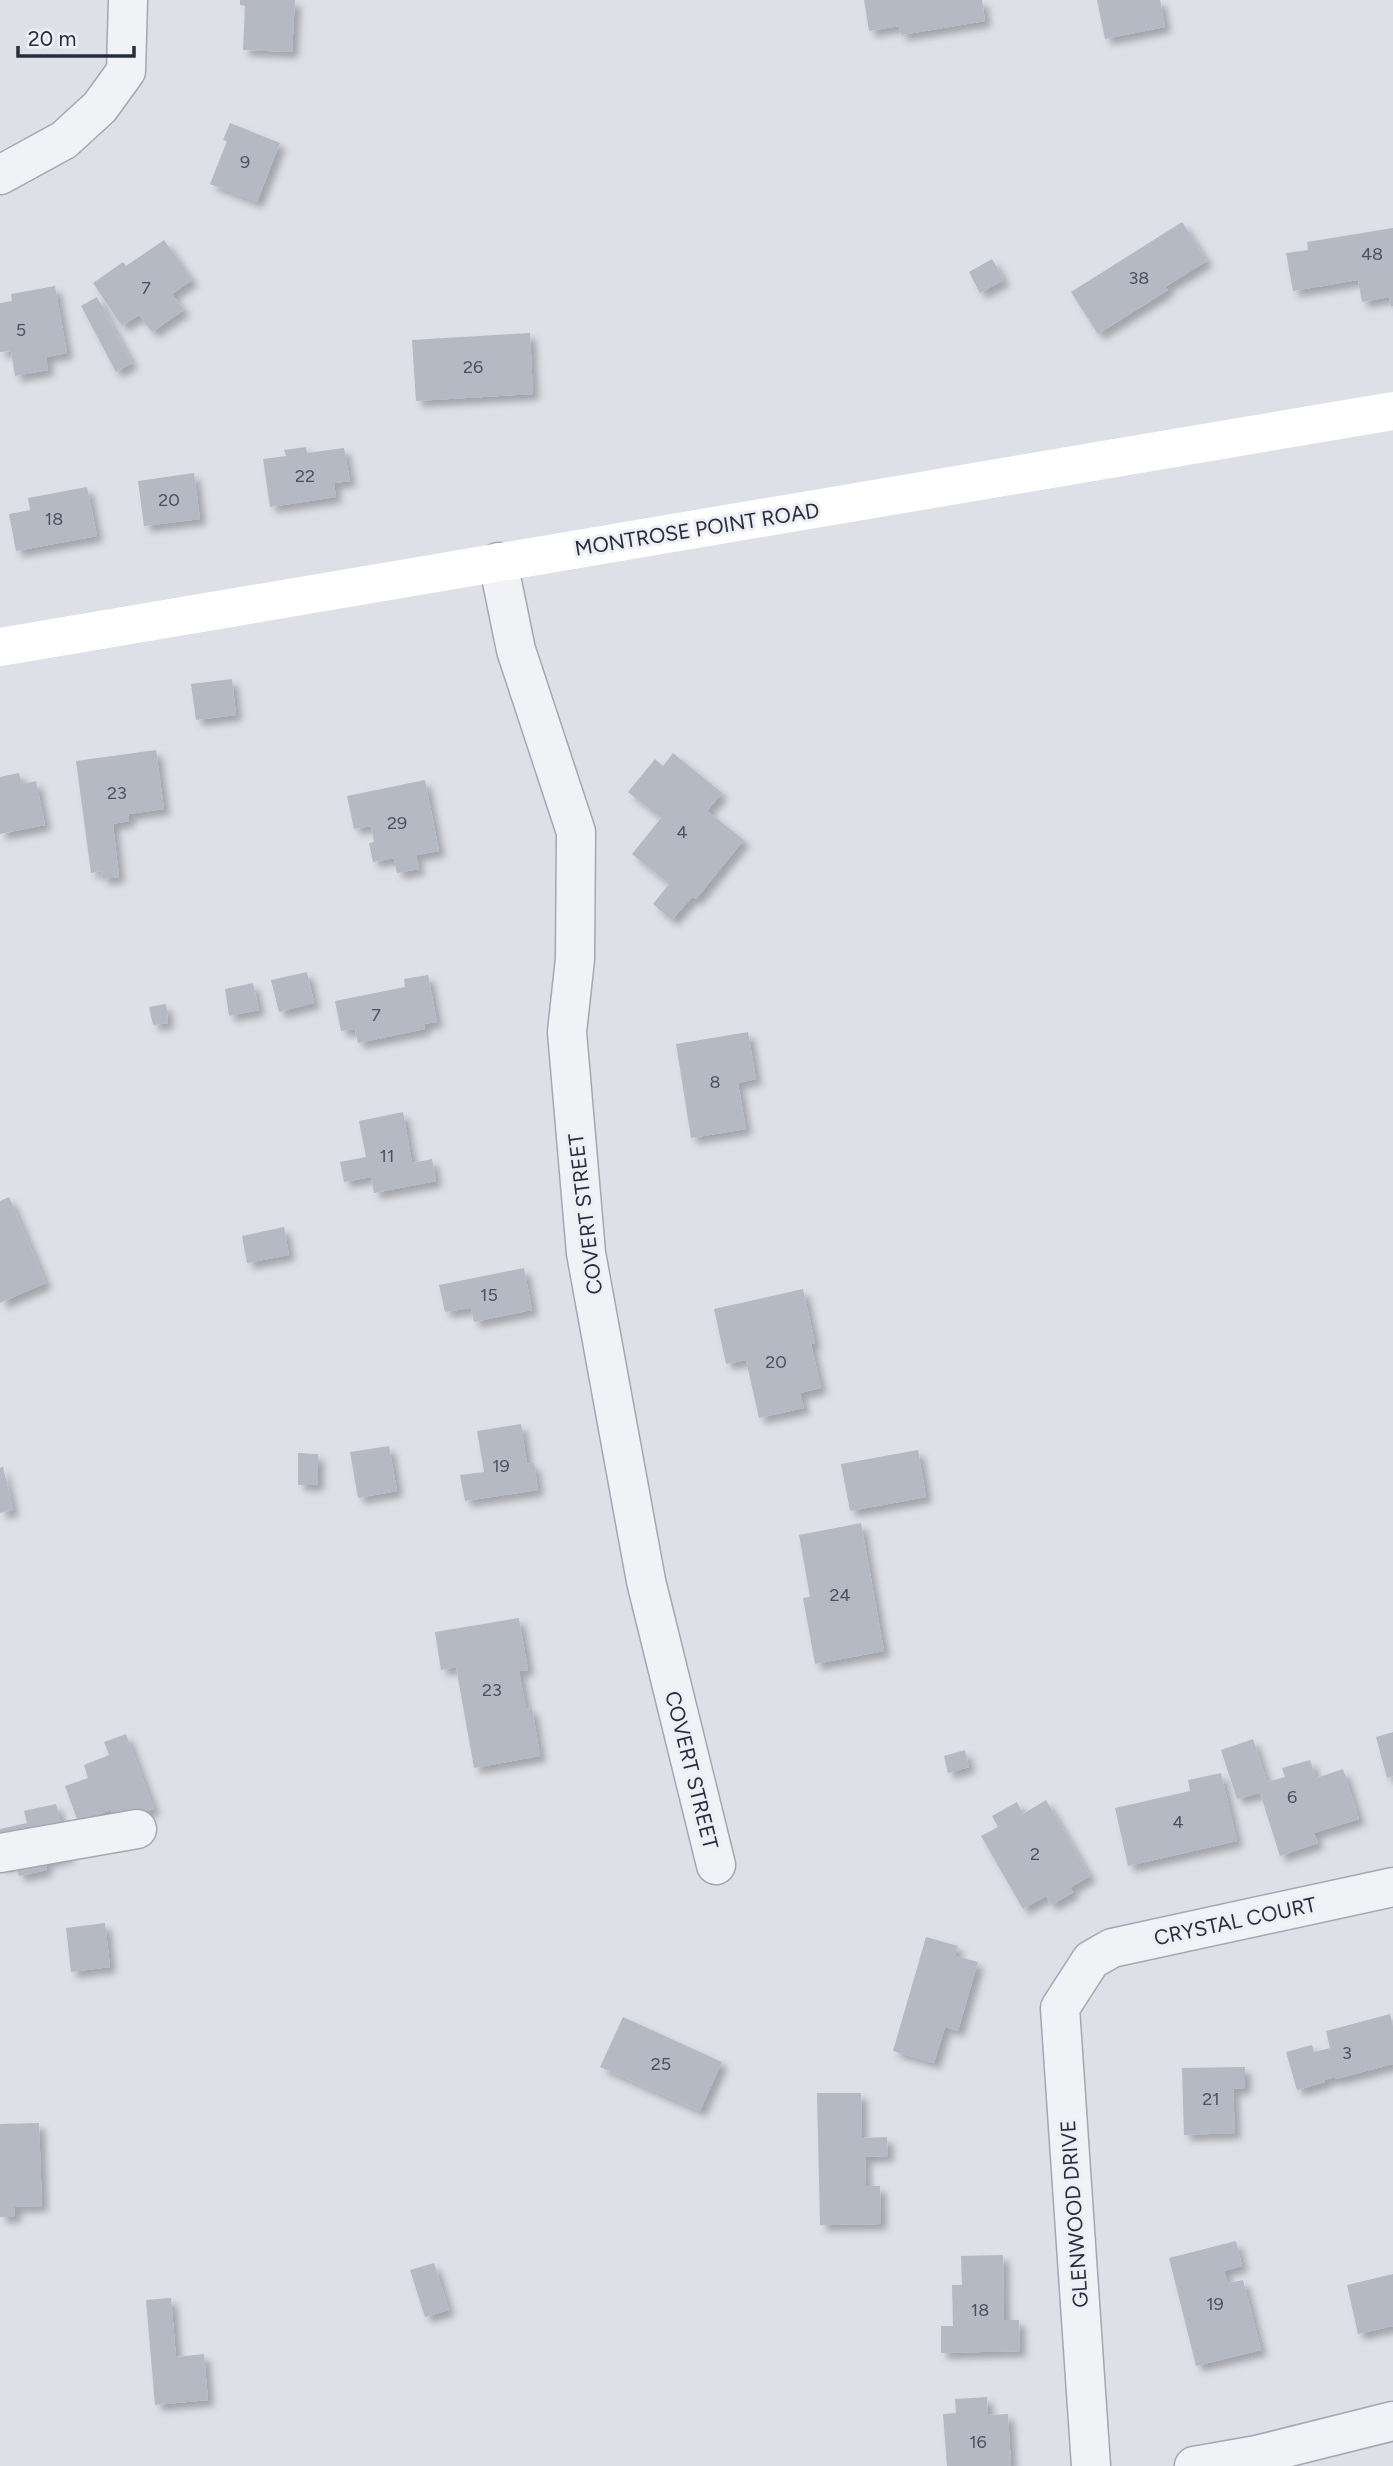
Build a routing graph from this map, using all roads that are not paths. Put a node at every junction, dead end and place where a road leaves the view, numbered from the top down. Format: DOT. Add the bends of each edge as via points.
graph roads {
  1 [pos="128,0"];
  2 [pos="0,175"];
  3 [pos="1393,411"];
  4 [pos="498,562"];
  5 [pos="0,647"];
  6 [pos="137,1829"];
  7 [pos="0,1853"];
  8 [pos="716,1865"];
  9 [pos="1393,1887"];
  10 [pos="1085,1970"];
  11 [pos="1393,2421"];
  12 [pos="1091,2466"];
  13 [pos="1194,2466"];
  1 -- 2 [label="street" via="126,71 107,98 64,140"];
  3 -- 4 [label="street, MONTROSE POINT ROAD"];
  4 -- 5 [label="street, MONTROSE POINT ROAD"];
  4 -- 8 [label="street, COVERT STREET" via="516,650 576,831 575,959 567,1032 586,1253 646,1581"];
  6 -- 7 [label="street"];
  9 -- 10 [label="street, CRYSTAL COURT" via="1112,1948 1091,1960"];
  10 -- 12 [label="street, GLENWOOD DRIVE" via="1060,2008"];
  11 -- 13 [label="street"];
}
